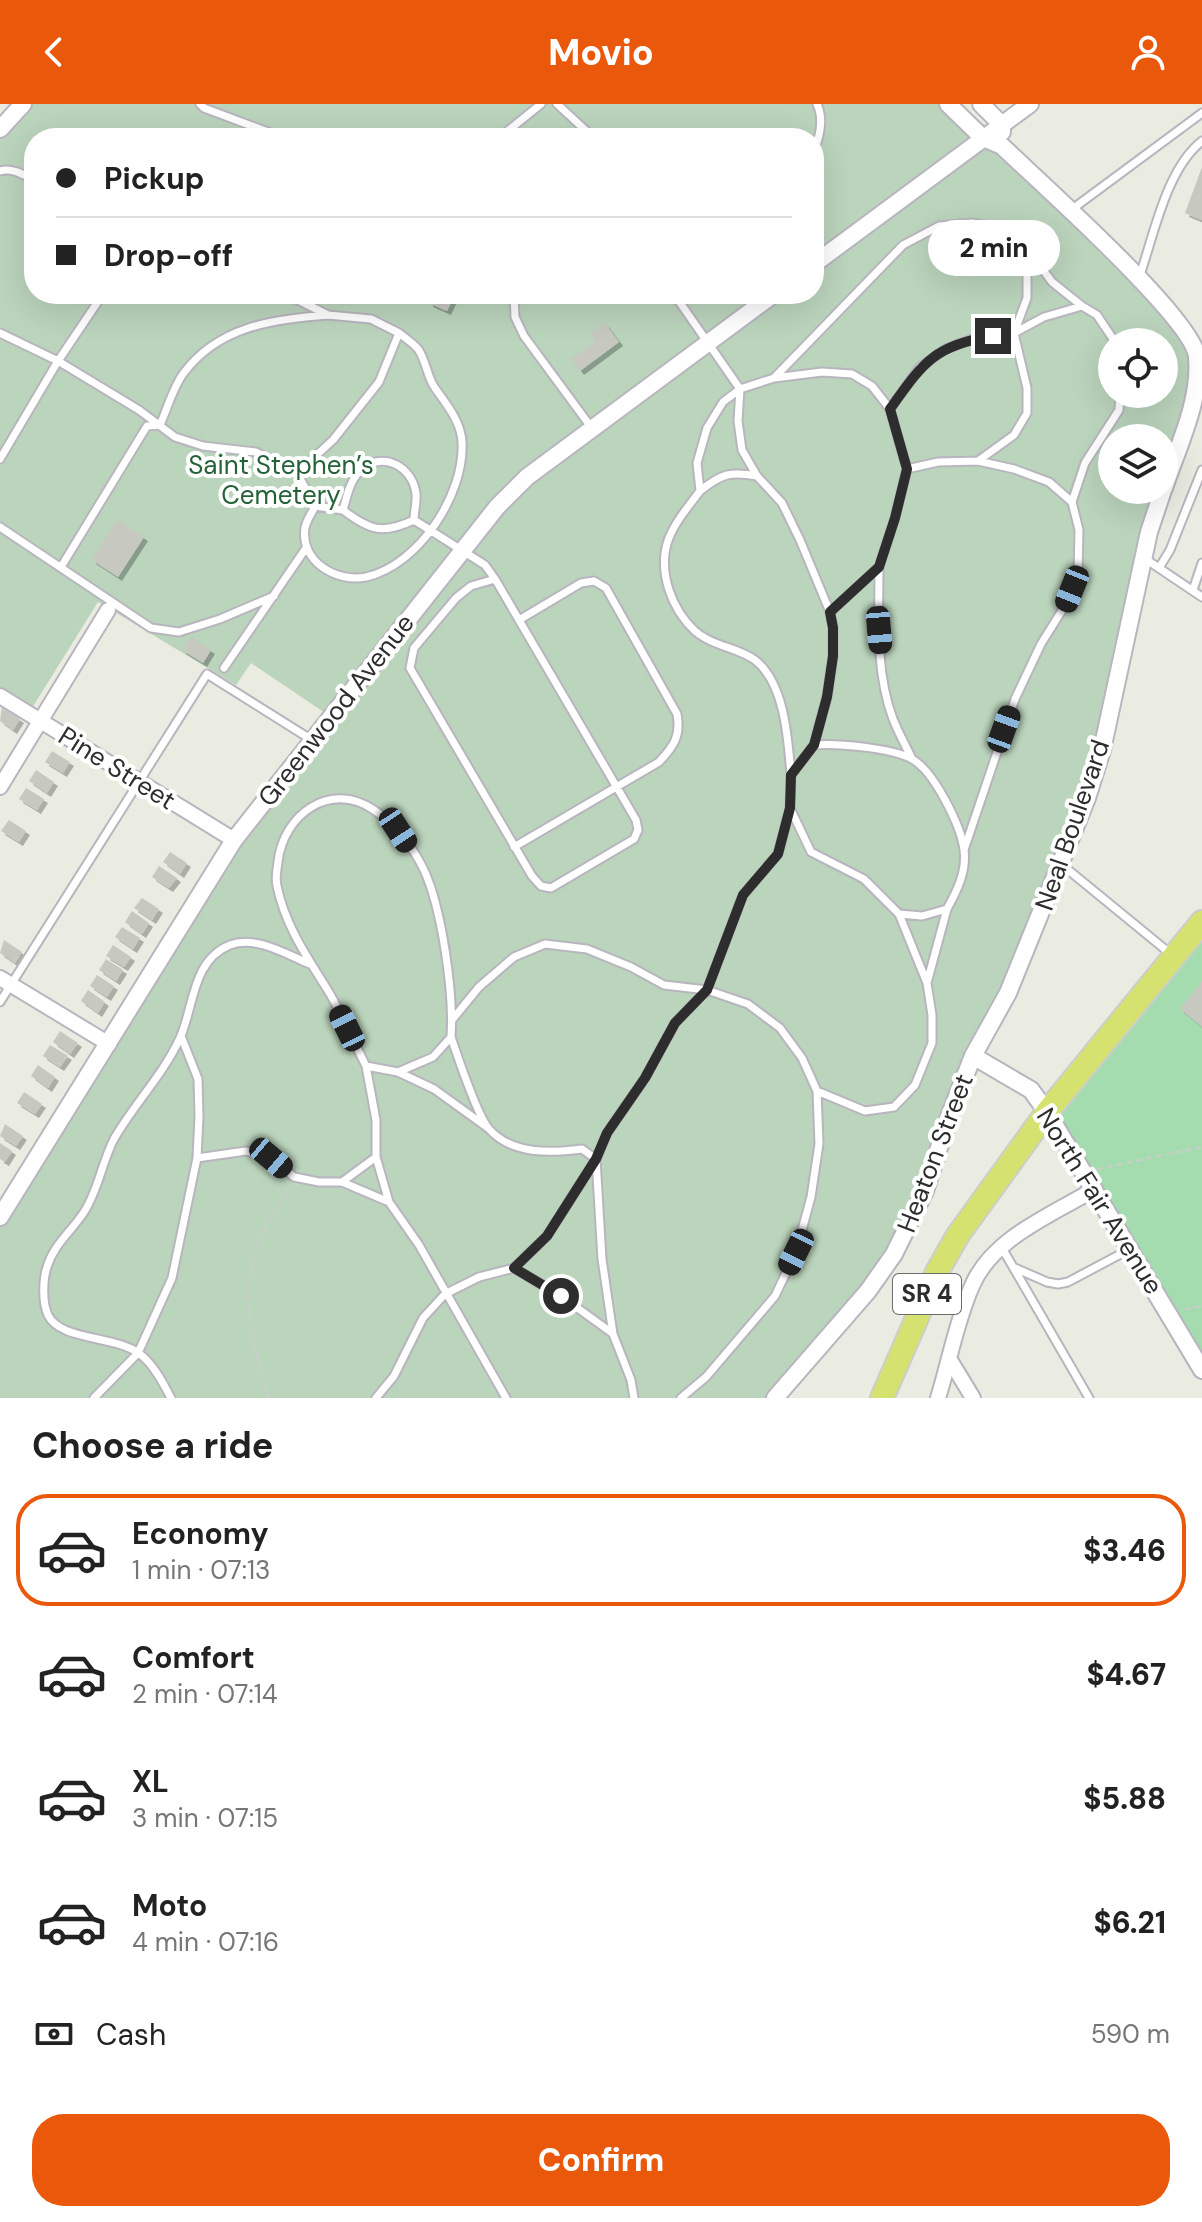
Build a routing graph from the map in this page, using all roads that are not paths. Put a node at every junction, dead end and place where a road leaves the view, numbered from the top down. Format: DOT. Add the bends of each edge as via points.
graph roads {
  1 [pos="23,104"];
  2 [pos="200,104"];
  3 [pos="541,104"];
  4 [pos="557,104"];
  5 [pos="817,104"];
  6 [pos="948,104"];
  7 [pos="981,104"];
  8 [pos="1030,104"];
  9 [pos="1202,113"];
  10 [pos="1002,125"];
  11 [pos="257,128"];
  12 [pos="511,128"];
  13 [pos="583,128"];
  14 [pos="820,128"];
  15 [pos="0,129"];
  16 [pos="983,138"];
  17 [pos="1202,141"];
  18 [pos="1002,146"];
  19 [pos="0,171"];
  20 [pos="24,175"];
  21 [pos="1070,211"];
  22 [pos="1027,248"];
  23 [pos="824,257"];
  24 [pos="1139,278"];
  25 [pos="96,304"];
  26 [pos="306,304"];
  27 [pos="514,304"];
  28 [pos="681,304"];
  29 [pos="760,304"];
  30 [pos="1082,306"];
  31 [pos="328,315"];
  32 [pos="1106,328"];
  33 [pos="0,333"];
  34 [pos="399,333"];
  35 [pos="1014,333"];
  36 [pos="709,342"];
  37 [pos="58,361"];
  38 [pos="774,378"];
  39 [pos="740,389"];
  40 [pos="1119,408"];
  41 [pos="890,409"];
  42 [pos="1195,412"];
  43 [pos="160,425"];
  44 [pos="593,429"];
  45 [pos="1178,454"];
  46 [pos="0,459"];
  47 [pos="978,461"];
  48 [pos="907,469"];
  49 [pos="1202,470"];
  50 [pos="297,473"];
  51 [pos="757,476"];
  52 [pos="700,491"];
  53 [pos="1072,502"];
  54 [pos="1159,504"];
  55 [pos="315,506"];
  56 [pos="343,510"];
  57 [pos="414,520"];
  58 [pos="0,527"];
  59 [pos="431,532"];
  60 [pos="306,548"];
  61 [pos="462,550"];
  62 [pos="1143,557"];
  63 [pos="1202,563"];
  64 [pos="61,567"];
  65 [pos="879,567"];
  66 [pos="1159,568"];
  67 [pos="495,579"];
  68 [pos="1193,590"];
  69 [pos="274,596"];
  70 [pos="1202,597"];
  71 [pos="108,610"];
  72 [pos="830,612"];
  73 [pos="519,620"];
  74 [pos="224,668"];
  75 [pos="0,696"];
  76 [pos="40,721"];
  77 [pos="312,740"];
  78 [pos="814,745"];
  79 [pos="913,759"];
  80 [pos="791,775"];
  81 [pos="138,781"];
  82 [pos="0,787"];
  83 [pos="617,787"];
  84 [pos="790,808"];
  85 [pos="234,840"];
  86 [pos="514,847"];
  87 [pos="964,850"];
  88 [pos="1060,862"];
  89 [pos="947,909"];
  90 [pos="899,914"];
  91 [pos="1202,922"];
  92 [pos="1174,957"];
  93 [pos="310,964"];
  94 [pos="5,981"];
  95 [pos="927,983"];
  96 [pos="707,990"];
  97 [pos="0,1002"];
  98 [pos="452,1020"];
  99 [pos="181,1036"];
  100 [pos="451,1037"];
  101 [pos="109,1044"];
  102 [pos="973,1056"];
  103 [pos="366,1066"];
  104 [pos="398,1072"];
  105 [pos="817,1091"];
  106 [pos="1047,1112"];
  107 [pos="488,1128"];
  108 [pos="376,1157"];
  109 [pos="197,1158"];
  110 [pos="596,1159"];
  111 [pos="342,1182"];
  112 [pos="1095,1189"];
  113 [pos="389,1202"];
  114 [pos="0,1217"];
  115 [pos="1002,1248"];
  116 [pos="1130,1249"];
  117 [pos="1013,1267"];
  118 [pos="514,1268"];
  119 [pos="445,1294"];
  120 [pos="613,1334"];
  121 [pos="138,1353"];
  122 [pos="950,1360"];
  123 [pos="1202,1370"];
  124 [pos="94,1398"];
  125 [pos="171,1398"];
  126 [pos="376,1398"];
  127 [pos="506,1398"];
  128 [pos="634,1398"];
  129 [pos="681,1398"];
  130 [pos="775,1398"];
  131 [pos="882,1398"];
  132 [pos="938,1398"];
  133 [pos="973,1398"];
  134 [pos="1089,1398"];
  1 -- 15 [label="street"];
  2 -- 11 [label="lane"];
  3 -- 12 [label="lane"];
  4 -- 13 [label="lane"];
  5 -- 14 [label="lane"];
  6 -- 16 [label="street, Neal Boulevard"];
  7 -- 10 [label="street"];
  8 -- 10 [label="street"];
  9 -- 21 [label="lane"];
  10 -- 16 [label="street"];
  10 -- 18 [label="street"];
  16 -- 18 [label="street, Neal Boulevard"];
  16 -- 23 [label="street"];
  17 -- 24 [label="lane" via="1173,180"];
  18 -- 21 [label="street, Neal Boulevard"];
  19 -- 20 [label="lane"];
  21 -- 24 [label="street, Neal Boulevard"];
  22 -- 30 [label="lane" via="1052,282"];
  22 -- 35 [label="lane" via="1027,298"];
  22 -- 38 [label="lane" via="1001,228 972,223 939,226 903,245"];
  24 -- 42 [label="street, Neal Boulevard" via="1177,318 1197,353"];
  25 -- 37 [label="lane"];
  26 -- 31 [label="lane"];
  27 -- 44 [label="lane" via="524,336"];
  28 -- 36 [label="lane"];
  29 -- 36 [label="street, Greenwood Avenue"];
  30 -- 32 [label="lane"];
  30 -- 35 [label="lane"];
  31 -- 34 [label="lane" via="371,319"];
  31 -- 43 [label="lane" via="280,318 238,330 206,350 182,375"];
  33 -- 37 [label="lane"];
  34 -- 50 [label="lane" via="379,382 333,440"];
  34 -- 59 [label="lane" via="419,350 463,440 461,471 451,500"];
  35 -- 41 [label="lane" via="946,349 920,367"];
  35 -- 47 [label="lane" via="1027,388 1027,413 1014,435"];
  36 -- 39 [label="lane"];
  36 -- 44 [label="street, Greenwood Avenue"];
  37 -- 43 [label="lane"];
  37 -- 46 [label="lane"];
  38 -- 39 [label="lane"];
  38 -- 41 [label="lane" via="852,374 872,386"];
  39 -- 51 [label="lane" via="742,450"];
  39 -- 52 [label="lane" via="723,402 707,428 697,463"];
  40 -- 53 [label="lane" via="1085,463"];
  41 -- 48 [label="lane"];
  42 -- 45 [label="street, Neal Boulevard"];
  43 -- 50 [label="lane" via="175,437 256,452"];
  43 -- 64 [label="lane" via="147,426"];
  44 -- 61 [label="street, Greenwood Avenue" via="527,477"];
  47 -- 48 [label="lane"];
  47 -- 53 [label="lane" via="1049,482"];
  48 -- 65 [label="lane"];
  49 -- 66 [label="lane"];
  50 -- 55 [label="lane"];
  51 -- 52 [label="lane" via="734,472"];
  51 -- 72 [label="lane" via="782,503"];
  52 -- 80 [label="lane" via="668,538 662,568 674,604 696,631 755,660 773,683 785,720"];
  53 -- 87 [label="lane" via="1079,530 1078,573 1015,699"];
  54 -- 62 [label="street, Neal Boulevard"];
  55 -- 56 [label="lane"];
  55 -- 60 [label="lane" via="305,527"];
  56 -- 57 [label="lane" via="378,530"];
  56 -- 57 [label="lane" via="359,471 388,461 412,479"];
  57 -- 59 [label="lane"];
  58 -- 64 [label="lane"];
  59 -- 60 [label="lane" via="397,562 367,577 342,578 322,568"];
  59 -- 61 [label="lane"];
  60 -- 69 [label="lane"];
  61 -- 67 [label="lane"];
  61 -- 77 [label="street, Greenwood Avenue"];
  62 -- 66 [label="lane"];
  62 -- 88 [label="street, Neal Boulevard" via="1102,750"];
  63 -- 68 [label="lane"];
  64 -- 69 [label="lane" via="151,628 179,632"];
  65 -- 72 [label="lane"];
  65 -- 79 [label="lane" via="884,684"];
  66 -- 68 [label="lane"];
  67 -- 73 [label="lane"];
  67 -- 86 [label="lane" via="471,586 456,598 414,648 410,668"];
  68 -- 70 [label="lane"];
  69 -- 74 [label="lane"];
  71 -- 76 [label="street"];
  72 -- 78 [label="lane" via="833,656"];
  73 -- 83 [label="lane"];
  73 -- 83 [label="lane" via="581,583 594,581 606,588 677,714 680,729 675,745 659,762"];
  75 -- 76 [label="street, Pine Street"];
  76 -- 81 [label="street, Pine Street"];
  76 -- 82 [label="street"];
  77 -- 81 [label="lane" via="207,674"];
  77 -- 85 [label="street, Greenwood Avenue"];
  78 -- 79 [label="lane" via="840,743"];
  78 -- 80 [label="lane"];
  79 -- 87 [label="lane" via="947,800"];
  80 -- 84 [label="lane"];
  81 -- 85 [label="street, Pine Street"];
  81 -- 94 [label="lane"];
  83 -- 86 [label="lane"];
  83 -- 86 [label="lane" via="636,820 634,839 551,888 541,886"];
  84 -- 90 [label="lane" via="811,852 864,879"];
  84 -- 96 [label="lane" via="778,854 743,895"];
  85 -- 101 [label="street, Greenwood Avenue"];
  87 -- 89 [label="lane" via="961,883"];
  88 -- 92 [label="lane"];
  88 -- 102 [label="street, Neal Boulevard" via="1032,940"];
  89 -- 90 [label="lane" via="922,916"];
  89 -- 95 [label="lane"];
  90 -- 95 [label="lane"];
  91 -- 92 [label="highway, SR 4"];
  92 -- 106 [label="highway, SR 4"];
  93 -- 98 [label="lane" via="275,882 279,848 295,818 317,802 343,798 372,808 398,830 424,870 442,930"];
  93 -- 99 [label="lane" via="256,942 230,945 207,963 195,984"];
  93 -- 103 [label="lane"];
  94 -- 97 [label="lane"];
  94 -- 101 [label="street"];
  95 -- 105 [label="lane" via="932,1043 915,1085 894,1107 865,1111"];
  96 -- 98 [label="lane" via="664,985 587,949 545,944 514,957"];
  96 -- 105 [label="lane" via="748,1004 780,1028"];
  96 -- 110 [label="lane" via="675,1023"];
  98 -- 100 [label="lane"];
  99 -- 109 [label="lane" via="198,1079"];
  99 -- 121 [label="lane" via="157,1081 114,1139 85,1211 46,1268 48,1316 62,1329 119,1342"];
  100 -- 104 [label="lane" via="433,1057"];
  100 -- 107 [label="lane"];
  101 -- 114 [label="street, Greenwood Avenue"];
  102 -- 106 [label="street, North Fair Avenue" via="1031,1090"];
  102 -- 130 [label="street, Heaton Street" via="925,1191 894,1254"];
  103 -- 104 [label="lane"];
  103 -- 108 [label="lane" via="376,1120"];
  104 -- 107 [label="lane" via="434,1089"];
  105 -- 129 [label="lane" via="819,1144 796,1252 775,1296 706,1377"];
  106 -- 112 [label="street, North Fair Avenue"];
  106 -- 131 [label="highway, SR 4" via="958,1235"];
  107 -- 110 [label="lane" via="531,1151 582,1149"];
  108 -- 111 [label="lane"];
  108 -- 113 [label="lane"];
  109 -- 111 [label="lane" via="246,1151 271,1158 294,1177"];
  109 -- 121 [label="lane" via="172,1278"];
  110 -- 118 [label="lane" via="547,1236"];
  110 -- 120 [label="lane"];
  111 -- 113 [label="lane"];
  112 -- 115 [label="street"];
  112 -- 116 [label="street, North Fair Avenue"];
  113 -- 119 [label="lane"];
  115 -- 117 [label="lane"];
  115 -- 122 [label="street" via="972,1286"];
  116 -- 117 [label="lane" via="1058,1284"];
  116 -- 123 [label="street, North Fair Avenue"];
  117 -- 134 [label="lane"];
  118 -- 119 [label="lane"];
  118 -- 120 [label="lane"];
  119 -- 126 [label="lane" via="423,1318 394,1376"];
  119 -- 127 [label="lane"];
  120 -- 128 [label="lane"];
  121 -- 124 [label="lane"];
  121 -- 125 [label="lane"];
  122 -- 132 [label="street"];
  122 -- 133 [label="street"];
}
